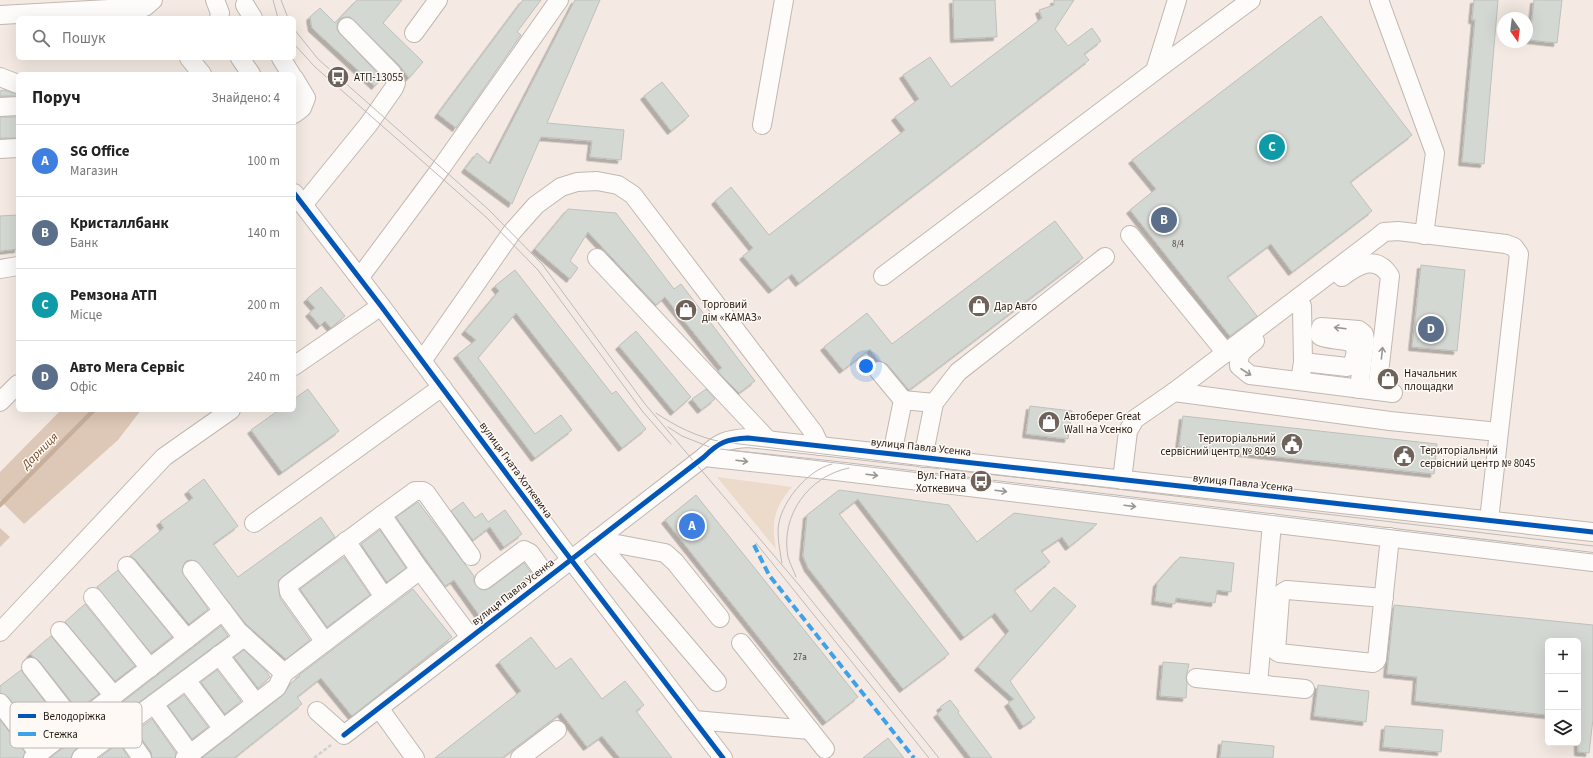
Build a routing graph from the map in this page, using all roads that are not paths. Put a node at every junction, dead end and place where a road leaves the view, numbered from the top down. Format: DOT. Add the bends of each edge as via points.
graph roads {
  1 [pos="215,0"];
  2 [pos="438,0"];
  3 [pos="559,0"];
  4 [pos="784,0"];
  5 [pos="1176,0"];
  6 [pos="1251,0"];
  7 [pos="1379,0"];
  8 [pos="49,6"];
  9 [pos="151,8"];
  10 [pos="0,15"];
  11 [pos="219,16"];
  12 [pos="347,27"];
  13 [pos="414,33"];
  14 [pos="241,60"];
  15 [pos="282,60"];
  16 [pos="1155,71"];
  17 [pos="250,72"];
  18 [pos="291,72"];
  19 [pos="0,77"];
  20 [pos="296,81"];
  21 [pos="16,83"];
  22 [pos="16,106"];
  23 [pos="0,107"];
  24 [pos="296,112"];
  25 [pos="762,125"];
  26 [pos="16,148"];
  27 [pos="0,149"];
  28 [pos="299,199"];
  29 [pos="1130,235"];
  30 [pos="1424,235"];
  31 [pos="1105,257"];
  32 [pos="597,258"];
  33 [pos="16,266"];
  34 [pos="0,269"];
  35 [pos="883,276"];
  36 [pos="360,277"];
  37 [pos="381,306"];
  38 [pos="1302,306"];
  39 [pos="1226,353"];
  40 [pos="422,361"];
  41 [pos="1303,362"];
  42 [pos="296,365"];
  43 [pos="879,371"];
  44 [pos="1300,381"];
  45 [pos="16,386"];
  46 [pos="442,387"];
  47 [pos="1359,389"];
  48 [pos="1174,392"];
  49 [pos="903,400"];
  50 [pos="0,402"];
  51 [pos="934,403"];
  52 [pos="228,412"];
  53 [pos="1498,432"];
  54 [pos="768,440"];
  55 [pos="820,446"];
  56 [pos="892,454"];
  57 [pos="704,457"];
  58 [pos="923,458"];
  59 [pos="1122,480"];
  60 [pos="382,515"];
  61 [pos="1489,520"];
  62 [pos="254,523"];
  63 [pos="1272,523"];
  64 [pos="1593,532"];
  65 [pos="1390,537"];
  66 [pos="596,540"];
  67 [pos="346,541"];
  68 [pos="471,556"];
  69 [pos="571,560"];
  70 [pos="1593,562"];
  71 [pos="127,566"];
  72 [pos="192,570"];
  73 [pos="420,570"];
  74 [pos="548,578"];
  75 [pos="484,580"];
  76 [pos="93,597"];
  77 [pos="384,597"];
  78 [pos="1384,598"];
  79 [pos="223,611"];
  80 [pos="720,618"];
  81 [pos="60,631"];
  82 [pos="0,632"];
  83 [pos="244,637"];
  84 [pos="470,637"];
  85 [pos="187,639"];
  86 [pos="325,642"];
  87 [pos="741,643"];
  88 [pos="219,655"];
  89 [pos="31,667"];
  90 [pos="150,668"];
  91 [pos="284,673"];
  92 [pos="1196,678"];
  93 [pos="186,680"];
  94 [pos="717,682"];
  95 [pos="1258,684"];
  96 [pos="1305,689"];
  97 [pos="114,696"];
  98 [pos="58,702"];
  99 [pos="106,702"];
  100 [pos="0,703"];
  101 [pos="256,703"];
  102 [pos="154,704"];
  103 [pos="379,708"];
  104 [pos="317,712"];
  105 [pos="142,713"];
  106 [pos="10,718"];
  107 [pos="694,720"];
  108 [pos="223,729"];
  109 [pos="557,730"];
  110 [pos="810,730"];
  111 [pos="46,748"];
  112 [pos="96,748"];
  113 [pos="135,748"];
  114 [pos="825,749"];
  115 [pos="36,756"];
  116 [pos="86,756"];
  117 [pos="188,756"];
  118 [pos="142,758"];
  119 [pos="415,758"];
  120 [pos="520,758"];
  121 [pos="723,758"];
  1 -- 11 [label="street"];
  2 -- 13 [label="street"];
  3 -- 36 [label="street" via="442,168"];
  4 -- 25 [label="street"];
  5 -- 16 [label="street"];
  6 -- 16 [label="street"];
  7 -- 30 [label="street" via="1435,153"];
  8 -- 9 [label="street"];
  8 -- 10 [label="street"];
  12 -- 28 [label="street" via="392,73 396,83 368,125"];
  14 -- 17 [label="street"];
  15 -- 18 [label="street"];
  16 -- 35 [label="street"];
  19 -- 21 [label="street"];
  20 -- 24 [label="street" via="306,98 302,108"];
  22 -- 23 [label="street"];
  26 -- 27 [label="street"];
  28 -- 36 [label="street, вулиця Гната Хоткевича"];
  29 -- 39 [label="street"];
  30 -- 39 [label="street" via="1384,232"];
  30 -- 53 [label="street" via="1506,244 1514,247 1519,254"];
  31 -- 51 [label="street" via="958,372"];
  32 -- 54 [label="street"];
  33 -- 34 [label="street"];
  36 -- 37 [label="street, вулиця Гната Хоткевича"];
  37 -- 40 [label="street, вулиця Гната Хоткевича"];
  37 -- 42 [label="street"];
  38 -- 41 [label="street"];
  38 -- 44 [label="street, one-way" via="1241,352 1239,359 1239,366 1250,375"];
  47 -- 38 [label="street, one-way" via="1385,392 1390,276 1385,268 1378,264 1356,266"];
  39 -- 48 [label="street"];
  40 -- 46 [label="street, вулиця Гната Хоткевича"];
  40 -- 55 [label="street" via="512,232 536,205 560,187 577,182 597,181 618,185 633,195 814,433"];
  41 -- 44 [label="street"];
  47 -- 41 [label="street, one-way" via="1365,340 1364,334 1359,330 1324,326 1319,329 1320,336 1354,344 1352,365 1347,367"];
  43 -- 49 [label="street"];
  44 -- 47 [label="street"];
  45 -- 50 [label="street"];
  46 -- 62 [label="street"];
  46 -- 69 [label="street, вулиця Гната Хоткевича"];
  48 -- 53 [label="street" via="1390,421"];
  48 -- 59 [label="street" via="1135,419 1128,431"];
  49 -- 51 [label="street"];
  49 -- 56 [label="street"];
  51 -- 58 [label="street"];
  52 -- 82 [label="street" via="164,457"];
  53 -- 61 [label="street"];
  54 -- 55 [label="street, вулиця Павла Усенка"];
  54 -- 57 [label="street, вулиця Павла Усенка" via="748,438 723,442"];
  55 -- 56 [label="street, вулиця Павла Усенка"];
  56 -- 58 [label="street, вулиця Павла Усенка"];
  57 -- 63 [label="street, one-way"];
  57 -- 66 [label="street, вулиця Павла Усенка"];
  58 -- 59 [label="street, вулиця Павла Усенка"];
  59 -- 61 [label="street, вулиця Павла Усенка"];
  60 -- 67 [label="street"];
  60 -- 68 [label="street" via="415,491 423,491"];
  60 -- 73 [label="street"];
  61 -- 64 [label="street, вулиця Павла Усенка"];
  63 -- 65 [label="street"];
  63 -- 95 [label="street"];
  65 -- 70 [label="street"];
  65 -- 78 [label="street"];
  66 -- 69 [label="street, вулиця Павла Усенка"];
  66 -- 80 [label="street" via="665,553"];
  66 -- 94 [label="street"];
  67 -- 77 [label="street"];
  67 -- 86 [label="street" via="288,585 289,592"];
  69 -- 74 [label="street, вулиця Павла Усенка"];
  69 -- 107 [label="street, вулиця Гната Хоткевича"];
  71 -- 85 [label="street"];
  72 -- 79 [label="street"];
  73 -- 77 [label="street"];
  73 -- 84 [label="street"];
  74 -- 75 [label="street" via="530,553 524,550"];
  74 -- 84 [label="street, вулиця Павла Усенка"];
  76 -- 90 [label="street"];
  77 -- 86 [label="street"];
  78 -- 78 [label="street" via="1375,662 1276,651 1280,597 1287,590"];
  79 -- 83 [label="street"];
  79 -- 85 [label="street"];
  81 -- 97 [label="street"];
  83 -- 88 [label="street"];
  83 -- 91 [label="street"];
  84 -- 103 [label="street, вулиця Павла Усенка"];
  85 -- 90 [label="street"];
  86 -- 91 [label="street"];
  87 -- 110 [label="street"];
  88 -- 93 [label="street"];
  88 -- 101 [label="street"];
  89 -- 98 [label="street"];
  90 -- 97 [label="street"];
  91 -- 101 [label="street" via="277,687"];
  92 -- 95 [label="street"];
  93 -- 102 [label="street"];
  93 -- 108 [label="street"];
  95 -- 96 [label="street"];
  97 -- 99 [label="street"];
  100 -- 106 [label="street"];
  101 -- 108 [label="street"];
  102 -- 105 [label="street"];
  102 -- 117 [label="street"];
  103 -- 104 [label="street, вулиця Павла Усенка" via="344,735"];
  103 -- 119 [label="street"];
  107 -- 110 [label="street"];
  107 -- 121 [label="street, вулиця Гната Хоткевича"];
  108 -- 117 [label="street"];
  109 -- 120 [label="street"];
  110 -- 114 [label="street"];
  111 -- 115 [label="street"];
  112 -- 116 [label="street"];
  113 -- 118 [label="street"];
}
